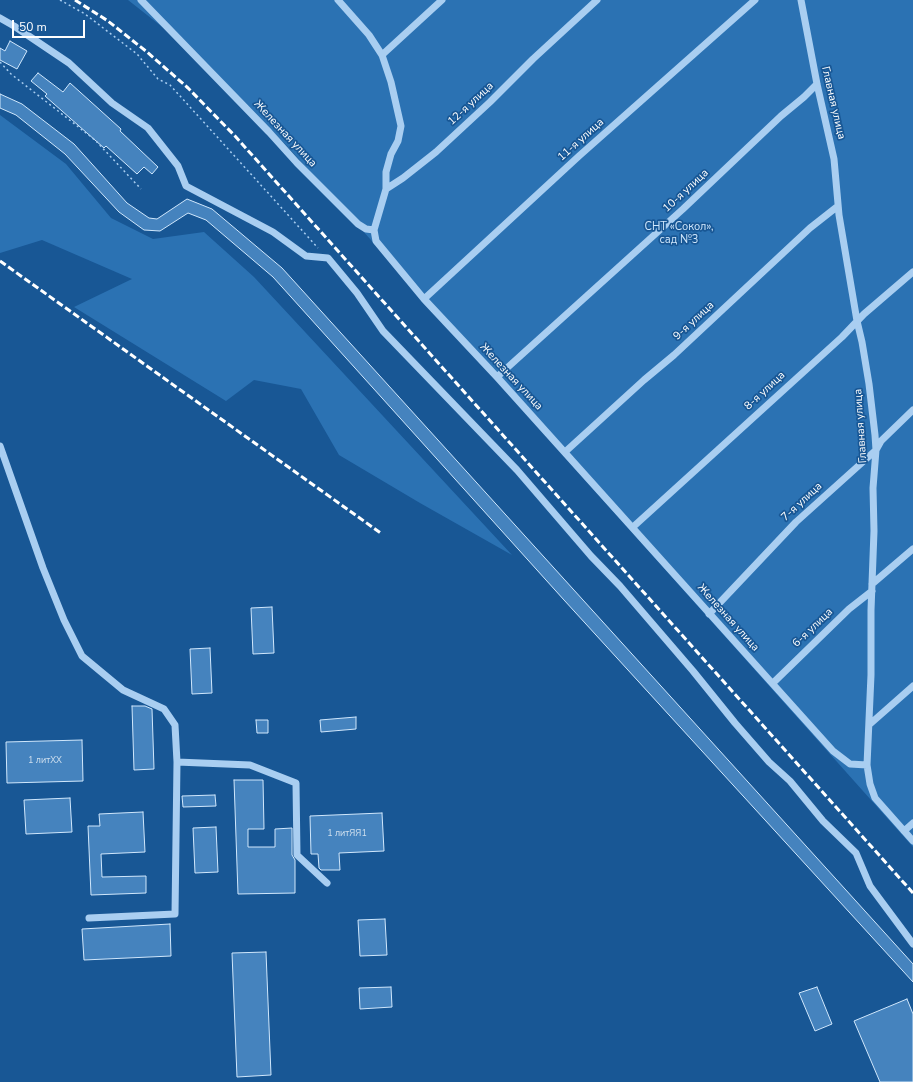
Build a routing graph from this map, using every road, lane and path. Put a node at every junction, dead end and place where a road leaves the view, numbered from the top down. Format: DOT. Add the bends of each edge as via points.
graph roads {
  1 [pos="60,0"];
  2 [pos="141,0"];
  3 [pos="338,0"];
  4 [pos="442,0"];
  5 [pos="597,0"];
  6 [pos="755,0"];
  7 [pos="801,0"];
  8 [pos="0,18"];
  9 [pos="382,55"];
  10 [pos="0,62"];
  11 [pos="817,84"];
  12 [pos="386,189"];
  13 [pos="141,190"];
  14 [pos="838,206"];
  15 [pos="374,230"];
  16 [pos="328,258"];
  17 [pos="913,272"];
  18 [pos="424,299"];
  19 [pos="856,321"];
  20 [pos="497,377"];
  21 [pos="913,410"];
  22 [pos="0,446"];
  23 [pos="876,450"];
  24 [pos="565,452"];
  25 [pos="633,527"];
  26 [pos="913,549"];
  27 [pos="872,588"];
  28 [pos="709,614"];
  29 [pos="772,683"];
  30 [pos="913,686"];
  31 [pos="870,724"];
  32 [pos="177,762"];
  33 [pos="867,765"];
  34 [pos="913,823"];
  35 [pos="904,831"];
  36 [pos="913,841"];
  37 [pos="327,884"];
  38 [pos="89,918"];
  39 [pos="913,944"];
  1 -- 16 [label="path" via="85,14 137,54 158,79 170,85"];
  2 -- 15 [label="street, Железная улица" via="358,224 366,230"];
  3 -- 9 [label="street" via="369,35"];
  4 -- 9 [label="street"];
  5 -- 12 [label="street, 12-я улица" via="441,147"];
  6 -- 18 [label="street, 11-я улица" via="579,156"];
  7 -- 11 [label="street, Главная улица"];
  8 -- 16 [label="street" via="69,63 112,103 148,128 178,166 186,186 273,232 306,256"];
  9 -- 12 [label="street" via="402,126 386,172"];
  10 -- 13 [label="path" via="11,74 95,140"];
  11 -- 14 [label="street, Главная улица" via="834,159"];
  11 -- 20 [label="street, 10-я улица"];
  12 -- 15 [label="street"];
  14 -- 19 [label="street, Главная улица"];
  14 -- 24 [label="street, 9-я улица" via="810,228"];
  15 -- 18 [label="street, Железная улица" via="376,241"];
  16 -- 39 [label="street" via="357,293 383,331 517,470 620,586 769,762 790,781 823,821 856,853 870,886"];
  17 -- 19 [label="street, 8-я улица"];
  18 -- 20 [label="street, Железная улица"];
  19 -- 23 [label="street, Главная улица" via="869,384"];
  19 -- 25 [label="street, 8-я улица" via="842,337"];
  20 -- 24 [label="street, Железная улица"];
  21 -- 23 [label="street, 7-я улица" via="881,441"];
  22 -- 32 [label="street" via="43,568 82,656 123,690 164,709 175,725"];
  23 -- 27 [label="street, Главная улица"];
  23 -- 28 [label="street, 7-я улица" via="796,522"];
  24 -- 25 [label="street, Железная улица"];
  25 -- 28 [label="street, Железная улица"];
  26 -- 27 [label="street, 6-я улица"];
  27 -- 29 [label="street, 6-я улица"];
  27 -- 31 [label="street, Главная улица"];
  28 -- 29 [label="street, Железная улица"];
  29 -- 33 [label="street, Железная улица" via="833,751 850,764"];
  30 -- 31 [label="street"];
  31 -- 33 [label="street, Главная улица"];
  32 -- 37 [label="street" via="250,766 296,783 298,855"];
  32 -- 38 [label="street" via="175,914"];
  33 -- 35 [label="street, Главная улица" via="875,798"];
  34 -- 35 [label="street"];
  35 -- 36 [label="street, Главная улица"];
}
